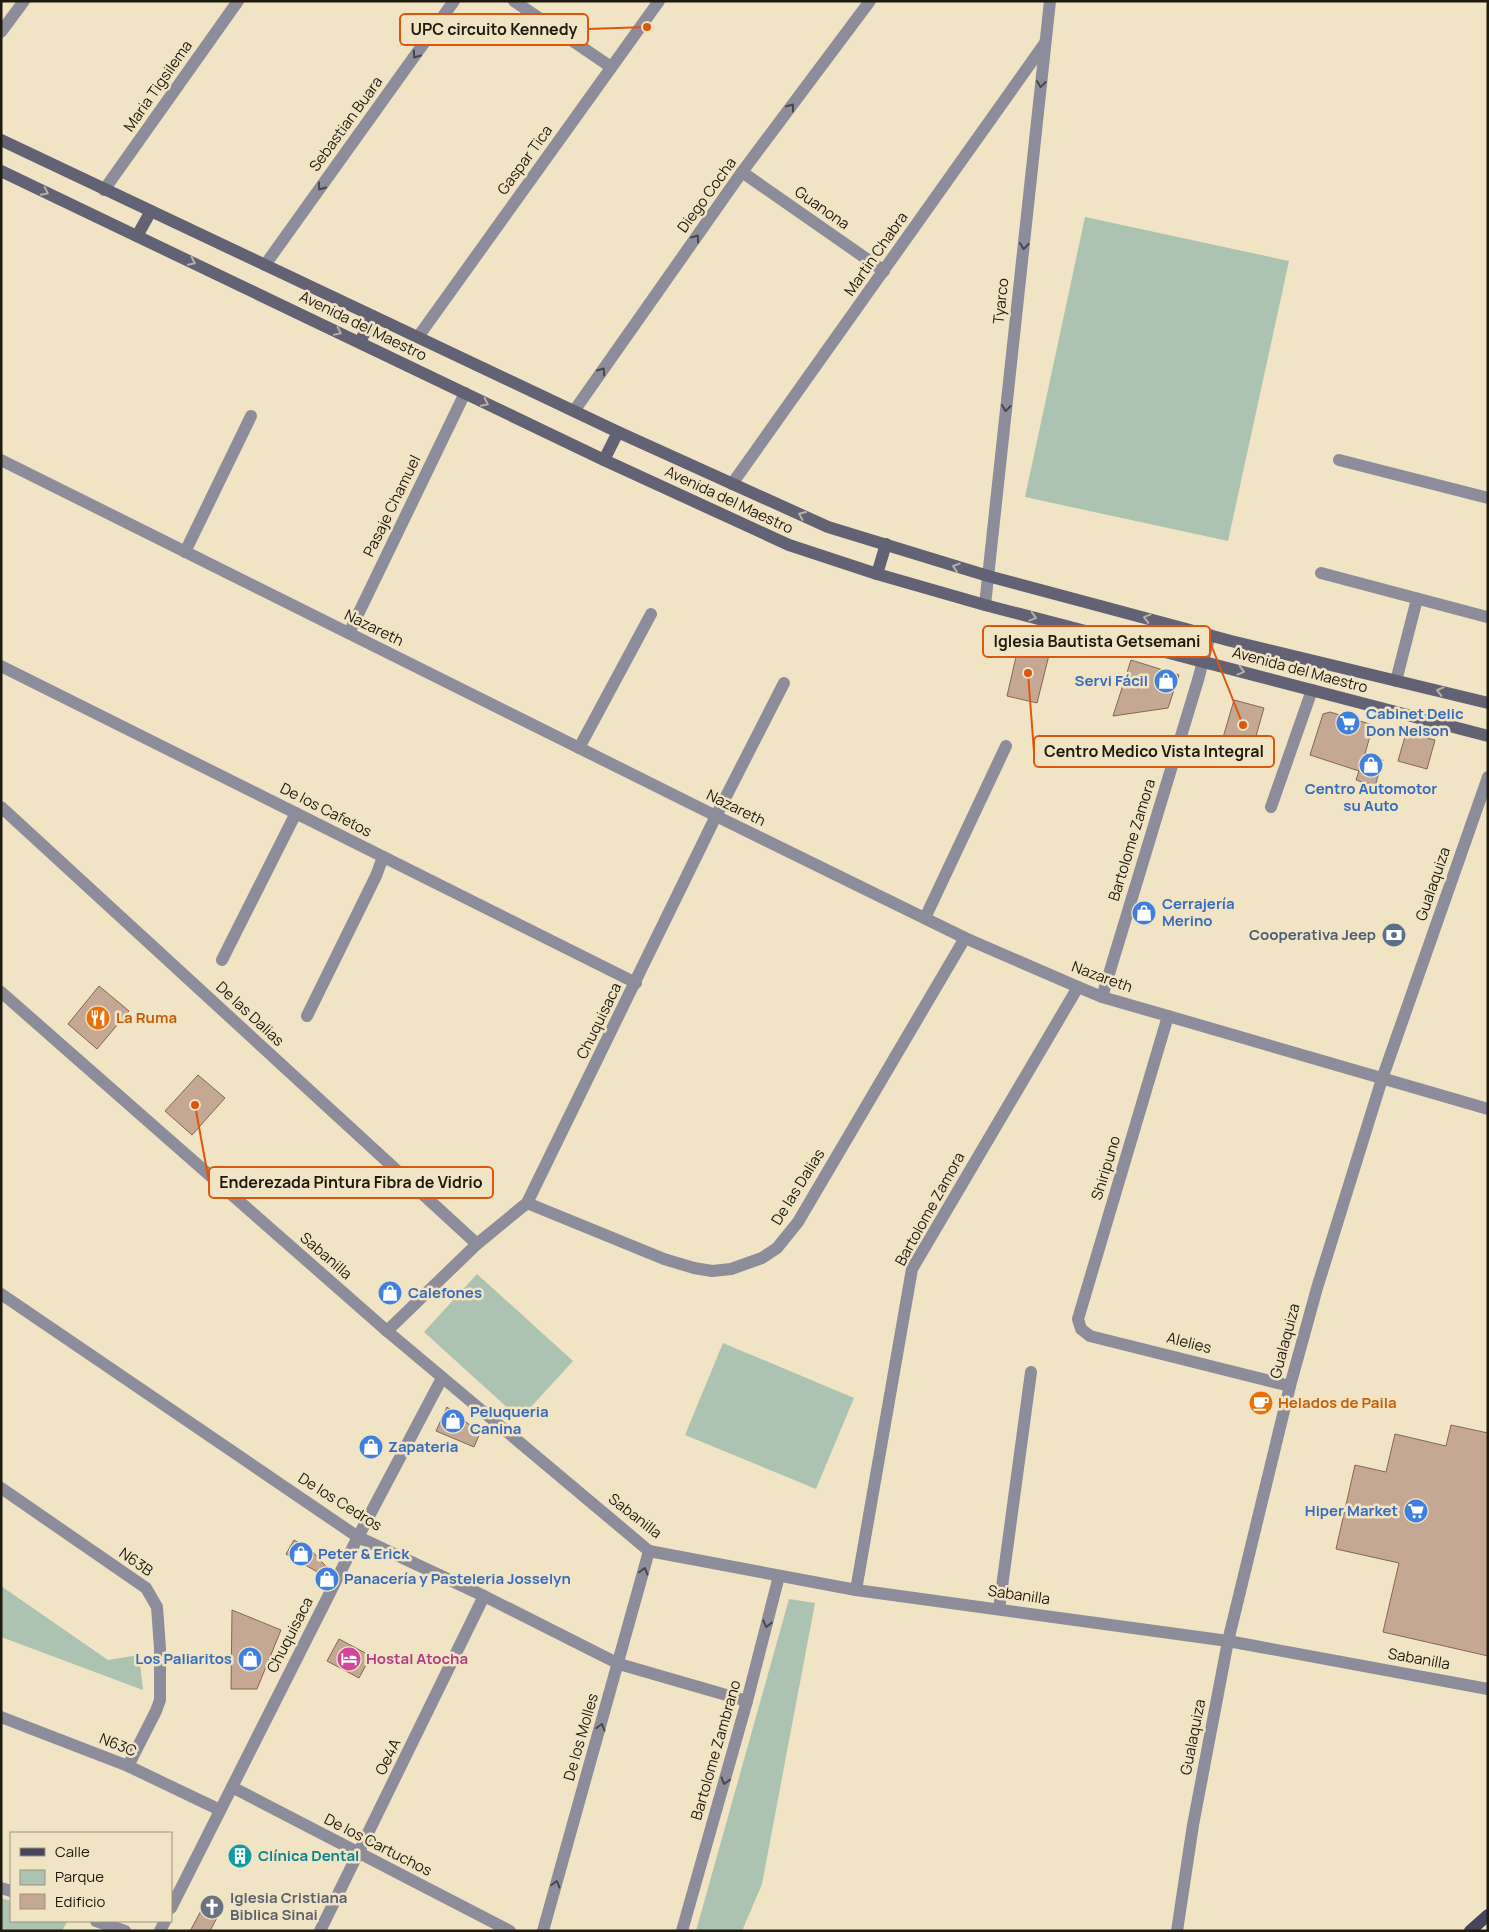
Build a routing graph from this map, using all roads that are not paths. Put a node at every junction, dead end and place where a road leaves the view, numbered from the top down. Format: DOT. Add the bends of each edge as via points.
graph roads {
  1 [pos="24,1"];
  2 [pos="238,1"];
  3 [pos="454,1"];
  4 [pos="514,1"];
  5 [pos="659,1"];
  6 [pos="870,1"];
  7 [pos="1050,1"];
  8 [pos="1,32"];
  9 [pos="1045,44"];
  10 [pos="611,67"];
  11 [pos="1,140"];
  12 [pos="1,171"];
  13 [pos="742,172"];
  14 [pos="104,190"];
  15 [pos="151,211"];
  16 [pos="137,236"];
  17 [pos="265,265"];
  18 [pos="884,270"];
  19 [pos="373,316"];
  20 [pos="418,337"];
  21 [pos="360,342"];
  22 [pos="465,393"];
  23 [pos="574,410"];
  24 [pos="252,416"];
  25 [pos="618,432"];
  26 [pos="1,460"];
  27 [pos="604,460"];
  28 [pos="1339,460"];
  29 [pos="732,484"];
  30 [pos="1488,498"];
  31 [pos="886,544"];
  32 [pos="186,552"];
  33 [pos="1321,573"];
  34 [pos="877,574"];
  35 [pos="988,576"];
  36 [pos="1418,599"];
  37 [pos="985,605"];
  38 [pos="651,614"];
  39 [pos="1487,617"];
  40 [pos="349,633"];
  41 [pos="1210,635"];
  42 [pos="1203,662"];
  43 [pos="1,666"];
  44 [pos="1396,680"];
  45 [pos="784,683"];
  46 [pos="1312,690"];
  47 [pos="1488,703"];
  48 [pos="1488,736"];
  49 [pos="1006,746"];
  50 [pos="579,748"];
  51 [pos="1488,777"];
  52 [pos="1,807"];
  53 [pos="1271,808"];
  54 [pos="296,813"];
  55 [pos="716,816"];
  56 [pos="384,857"];
  57 [pos="925,918"];
  58 [pos="965,938"];
  59 [pos="222,960"];
  60 [pos="636,983"];
  61 [pos="1078,987"];
  62 [pos="1,992"];
  63 [pos="1102,996"];
  64 [pos="307,1016"];
  65 [pos="1168,1016"];
  66 [pos="1382,1079"];
  67 [pos="1488,1110"];
  68 [pos="527,1203"];
  69 [pos="478,1244"];
  70 [pos="1,1294"];
  71 [pos="1081,1329"];
  72 [pos="387,1331"];
  73 [pos="1031,1372"];
  74 [pos="442,1378"];
  75 [pos="1290,1386"];
  76 [pos="1,1488"];
  77 [pos="358,1536"];
  78 [pos="649,1551"];
  79 [pos="779,1576"];
  80 [pos="856,1590"];
  81 [pos="484,1596"];
  82 [pos="999,1609"];
  83 [pos="1228,1642"];
  84 [pos="619,1664"];
  85 [pos="1488,1689"];
  86 [pos="747,1701"];
  87 [pos="1,1717"];
  88 [pos="128,1766"];
  89 [pos="232,1788"];
  90 [pos="220,1810"];
  91 [pos="360,1854"];
  92 [pos="172,1906"];
  93 [pos="1488,1915"];
  94 [pos="99,1922"];
  95 [pos="125,1931"];
  96 [pos="320,1931"];
  97 [pos="510,1931"];
  98 [pos="543,1931"];
  99 [pos="682,1931"];
  100 [pos="1177,1931"];
  101 [pos="1470,1931"];
  1 -- 8 [label="street"];
  2 -- 14 [label="street, Maria Tigsilema"];
  3 -- 17 [label="street, Sebastian Buara, one-way"];
  4 -- 10 [label="street"];
  5 -- 10 [label="street, Gaspar Tica"];
  13 -- 6 [label="street, Diego Cocha, one-way"];
  7 -- 9 [label="street, Tyarco"];
  9 -- 18 [label="street, Martin Chabra"];
  9 -- 35 [label="street, Tyarco, one-way"];
  10 -- 20 [label="street, Gaspar Tica"];
  11 -- 14 [label="main road, Avenida del Maestro"];
  12 -- 16 [label="main road, Avenida del Maestro, one-way"];
  13 -- 18 [label="street, Guanona"];
  23 -- 13 [label="street, Diego Cocha, one-way"];
  14 -- 15 [label="main road, Avenida del Maestro"];
  15 -- 16 [label="main road"];
  15 -- 17 [label="main road, Avenida del Maestro"];
  16 -- 21 [label="main road, Avenida del Maestro, one-way"];
  17 -- 19 [label="main road, Avenida del Maestro"];
  18 -- 29 [label="street, Martin Chabra"];
  19 -- 20 [label="main road, Avenida del Maestro"];
  19 -- 21 [label="main road"];
  20 -- 23 [label="main road, Avenida del Maestro"];
  21 -- 22 [label="main road, Avenida del Maestro"];
  22 -- 27 [label="main road, Avenida del Maestro, one-way"];
  22 -- 40 [label="street, Pasaje Chamuel"];
  23 -- 25 [label="main road, Avenida del Maestro"];
  24 -- 32 [label="street"];
  25 -- 27 [label="main road"];
  25 -- 29 [label="main road, Avenida del Maestro"];
  26 -- 32 [label="street, Nazareth"];
  27 -- 34 [label="main road, Avenida del Maestro" via="789,546"];
  28 -- 30 [label="street"];
  31 -- 29 [label="main road, Avenida del Maestro, one-way" via="828,527"];
  31 -- 34 [label="main road"];
  35 -- 31 [label="main road, Avenida del Maestro, one-way"];
  32 -- 40 [label="street, Nazareth"];
  33 -- 36 [label="street"];
  34 -- 37 [label="main road, Avenida del Maestro"];
  35 -- 37 [label="street, Tyarco"];
  41 -- 35 [label="main road, Avenida del Maestro, one-way"];
  36 -- 39 [label="street"];
  36 -- 44 [label="street"];
  37 -- 42 [label="main road, Avenida del Maestro, one-way"];
  38 -- 50 [label="street"];
  40 -- 50 [label="street, Nazareth"];
  41 -- 42 [label="street, Bartolome Zamora"];
  41 -- 44 [label="main road, Avenida del Maestro"];
  42 -- 46 [label="main road, Avenida del Maestro, one-way"];
  42 -- 63 [label="street, Bartolome Zamora"];
  43 -- 54 [label="street, De los Cafetos"];
  47 -- 44 [label="main road, Avenida del Maestro, one-way"];
  45 -- 55 [label="street, Chuquisaca"];
  46 -- 48 [label="main road, Avenida del Maestro"];
  46 -- 53 [label="street"];
  49 -- 57 [label="street"];
  50 -- 55 [label="street, Nazareth"];
  51 -- 66 [label="street, Gualaquiza"];
  52 -- 69 [label="street, De las Dalias"];
  54 -- 56 [label="street, De los Cafetos"];
  54 -- 59 [label="street"];
  55 -- 57 [label="street, Nazareth"];
  55 -- 60 [label="street, Chuquisaca"];
  56 -- 60 [label="street, De los Cafetos"];
  56 -- 64 [label="street"];
  57 -- 58 [label="street, Nazareth"];
  58 -- 61 [label="street, Nazareth"];
  58 -- 68 [label="street, De las Dalias" via="798,1222 777,1248 762,1258 731,1269 712,1271 694,1268"];
  60 -- 68 [label="street, Chuquisaca"];
  61 -- 63 [label="street, Nazareth"];
  61 -- 80 [label="street, Bartolome Zamora" via="912,1269"];
  62 -- 72 [label="street, Sabanilla"];
  63 -- 65 [label="street, Nazareth"];
  65 -- 66 [label="street, Nazareth"];
  65 -- 71 [label="street, Shiripuno" via="1078,1319"];
  66 -- 67 [label="street, Nazareth"];
  66 -- 75 [label="street, Gualaquiza" via="1322,1269"];
  68 -- 69 [label="street, Chuquisaca"];
  69 -- 72 [label="street, Chuquisaca"];
  70 -- 77 [label="street, De los Cedros"];
  71 -- 75 [label="street, Alelies" via="1090,1336"];
  72 -- 74 [label="street, Sabanilla"];
  73 -- 82 [label="street"];
  74 -- 77 [label="street, Chuquisaca"];
  74 -- 78 [label="street, Sabanilla"];
  75 -- 83 [label="street, Gualaquiza"];
  76 -- 88 [label="street, N63B" via="146,1588 157,1607 160,1700"];
  77 -- 81 [label="street, De los Cedros"];
  77 -- 89 [label="street, Chuquisaca"];
  78 -- 79 [label="street, Sabanilla"];
  84 -- 78 [label="street, De los Molles, one-way"];
  79 -- 80 [label="street, Sabanilla"];
  79 -- 86 [label="street, Bartolome Zambrano, one-way"];
  80 -- 82 [label="street, Sabanilla"];
  81 -- 84 [label="street, De los Cedros"];
  81 -- 91 [label="street, Oe4A"];
  82 -- 83 [label="street, Sabanilla"];
  83 -- 85 [label="street, Sabanilla"];
  83 -- 100 [label="street, Gualaquiza" via="1193,1825"];
  84 -- 86 [label="street, De los Cedros"];
  98 -- 84 [label="street, De los Molles, one-way"];
  86 -- 99 [label="street, Bartolome Zambrano, one-way"];
  87 -- 88 [label="street, N63C"];
  88 -- 90 [label="street, N63C"];
  89 -- 90 [label="street, Chuquisaca"];
  89 -- 91 [label="street, De los Cartuchos"];
  90 -- 92 [label="street, Chuquisaca"];
  91 -- 96 [label="street, Oe4A"];
  91 -- 97 [label="street, De los Cartuchos"];
  93 -- 101 [label="main road"];
  94 -- 95 [label="street"];
}
